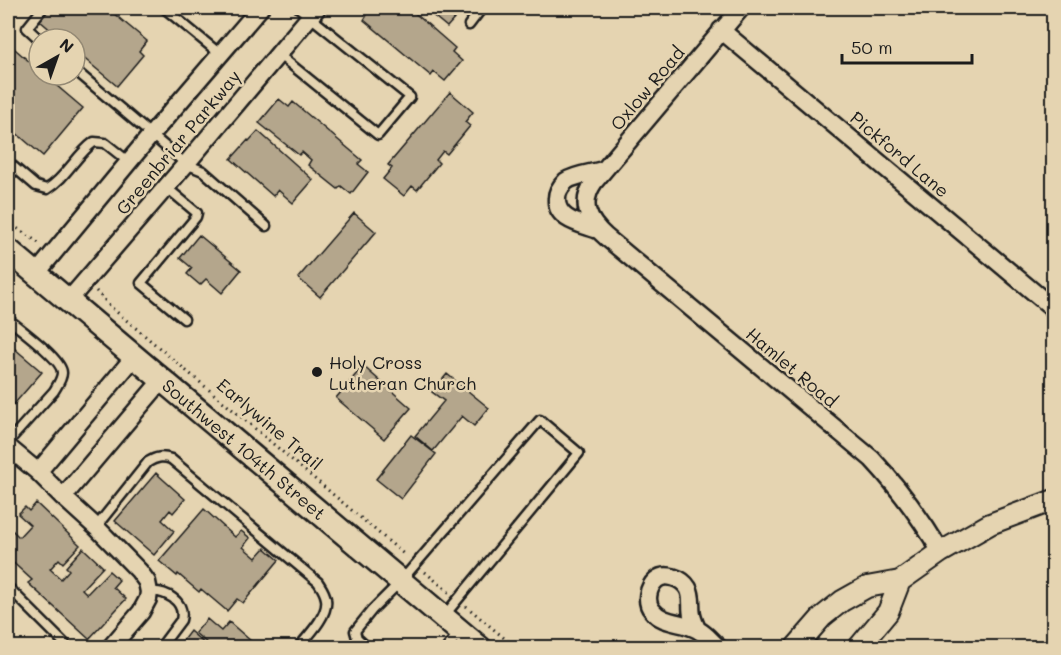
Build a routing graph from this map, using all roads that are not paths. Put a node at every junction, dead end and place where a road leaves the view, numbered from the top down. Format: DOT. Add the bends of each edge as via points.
graph roads {
  1 [pos="43,8"];
  2 [pos="164,8"];
  3 [pos="260,8"];
  4 [pos="482,8"];
  5 [pos="741,8"];
  6 [pos="308,10"];
  7 [pos="469,25"];
  8 [pos="28,27"];
  9 [pos="722,30"];
  10 [pos="220,54"];
  11 [pos="278,54"];
  12 [pos="87,80"];
  13 [pos="151,135"];
  14 [pos="8,162"];
  15 [pos="129,162"];
  16 [pos="186,164"];
  17 [pos="603,171"];
  18 [pos="166,187"];
  19 [pos="587,196"];
  20 [pos="266,226"];
  21 [pos="598,230"];
  22 [pos="8,250"];
  23 [pos="36,274"];
  24 [pos="68,301"];
  25 [pos="1053,309"];
  26 [pos="8,319"];
  27 [pos="184,320"];
  28 [pos="135,356"];
  29 [pos="162,380"];
  30 [pos="8,442"];
  31 [pos="8,447"];
  32 [pos="38,472"];
  33 [pos="63,497"];
  34 [pos="1053,500"];
  35 [pos="96,527"];
  36 [pos="941,552"];
  37 [pos="408,572"];
  38 [pos="900,581"];
  39 [pos="8,587"];
  40 [pos="149,592"];
  41 [pos="452,624"];
  42 [pos="697,628"];
  43 [pos="69,648"];
  44 [pos="110,648"];
  45 [pos="160,648"];
  46 [pos="298,648"];
  47 [pos="368,648"];
  48 [pos="480,648"];
  49 [pos="719,648"];
  50 [pos="795,648"];
  51 [pos="858,648"];
  1 -- 8 [label="lane"];
  2 -- 10 [label="lane"];
  3 -- 10 [label="street, Greenbriar Parkway"];
  4 -- 7 [label="lane"];
  5 -- 9 [label="street, Oxlow Road"];
  6 -- 11 [label="street, Greenbriar Parkway"];
  6 -- 11 [label="lane" via="410,97 378,135"];
  9 -- 17 [label="street, Oxlow Road"];
  9 -- 25 [label="street, Pickford Lane"];
  10 -- 13 [label="street, Greenbriar Parkway"];
  11 -- 16 [label="street, Greenbriar Parkway"];
  12 -- 13 [label="lane"];
  13 -- 15 [label="street, Greenbriar Parkway"];
  13 -- 16 [label="lane"];
  14 -- 15 [label="lane" via="36,186 47,189 94,142 105,143"];
  15 -- 23 [label="street, Greenbriar Parkway"];
  16 -- 18 [label="street, Greenbriar Parkway"];
  16 -- 20 [label="lane" via="203,171"];
  17 -- 19 [label="street, Oxlow Road"];
  17 -- 21 [label="street, Hamlet Road" via="567,181 557,199 561,213"];
  18 -- 24 [label="street, Greenbriar Parkway"];
  18 -- 27 [label="lane" via="197,213 196,217 141,283"];
  19 -- 21 [label="street, Hamlet Road" via="587,211"];
  21 -- 36 [label="street, Hamlet Road" via="872,459 906,498"];
  22 -- 23 [label="main road, Southwest 104th Street"];
  23 -- 24 [label="main road, Southwest 104th Street"];
  24 -- 28 [label="main road, Southwest 104th Street"];
  26 -- 30 [label="lane" via="52,355 63,372 54,391"];
  28 -- 29 [label="main road, Southwest 104th Street"];
  28 -- 32 [label="street"];
  29 -- 33 [label="street"];
  29 -- 37 [label="main road, Southwest 104th Street"];
  31 -- 32 [label="street"];
  32 -- 33 [label="street"];
  33 -- 35 [label="street"];
  34 -- 36 [label="street" via="990,524"];
  35 -- 40 [label="street" via="139,571"];
  35 -- 46 [label="lane" via="148,462 155,458 171,459 323,589 327,600 321,619"];
  36 -- 38 [label="street"];
  37 -- 41 [label="main road, Southwest 104th Street"];
  37 -- 41 [label="lane" via="540,420 579,453"];
  37 -- 47 [label="lane" via="356,631 357,638"];
  38 -- 50 [label="street" via="867,587 842,601"];
  38 -- 51 [label="street" via="888,612"];
  39 -- 43 [label="lane"];
  40 -- 44 [label="street" via="141,612"];
  40 -- 45 [label="lane" via="165,593 182,610 182,620"];
  41 -- 48 [label="main road, Southwest 104th Street"];
  42 -- 49 [label="street"];
}
